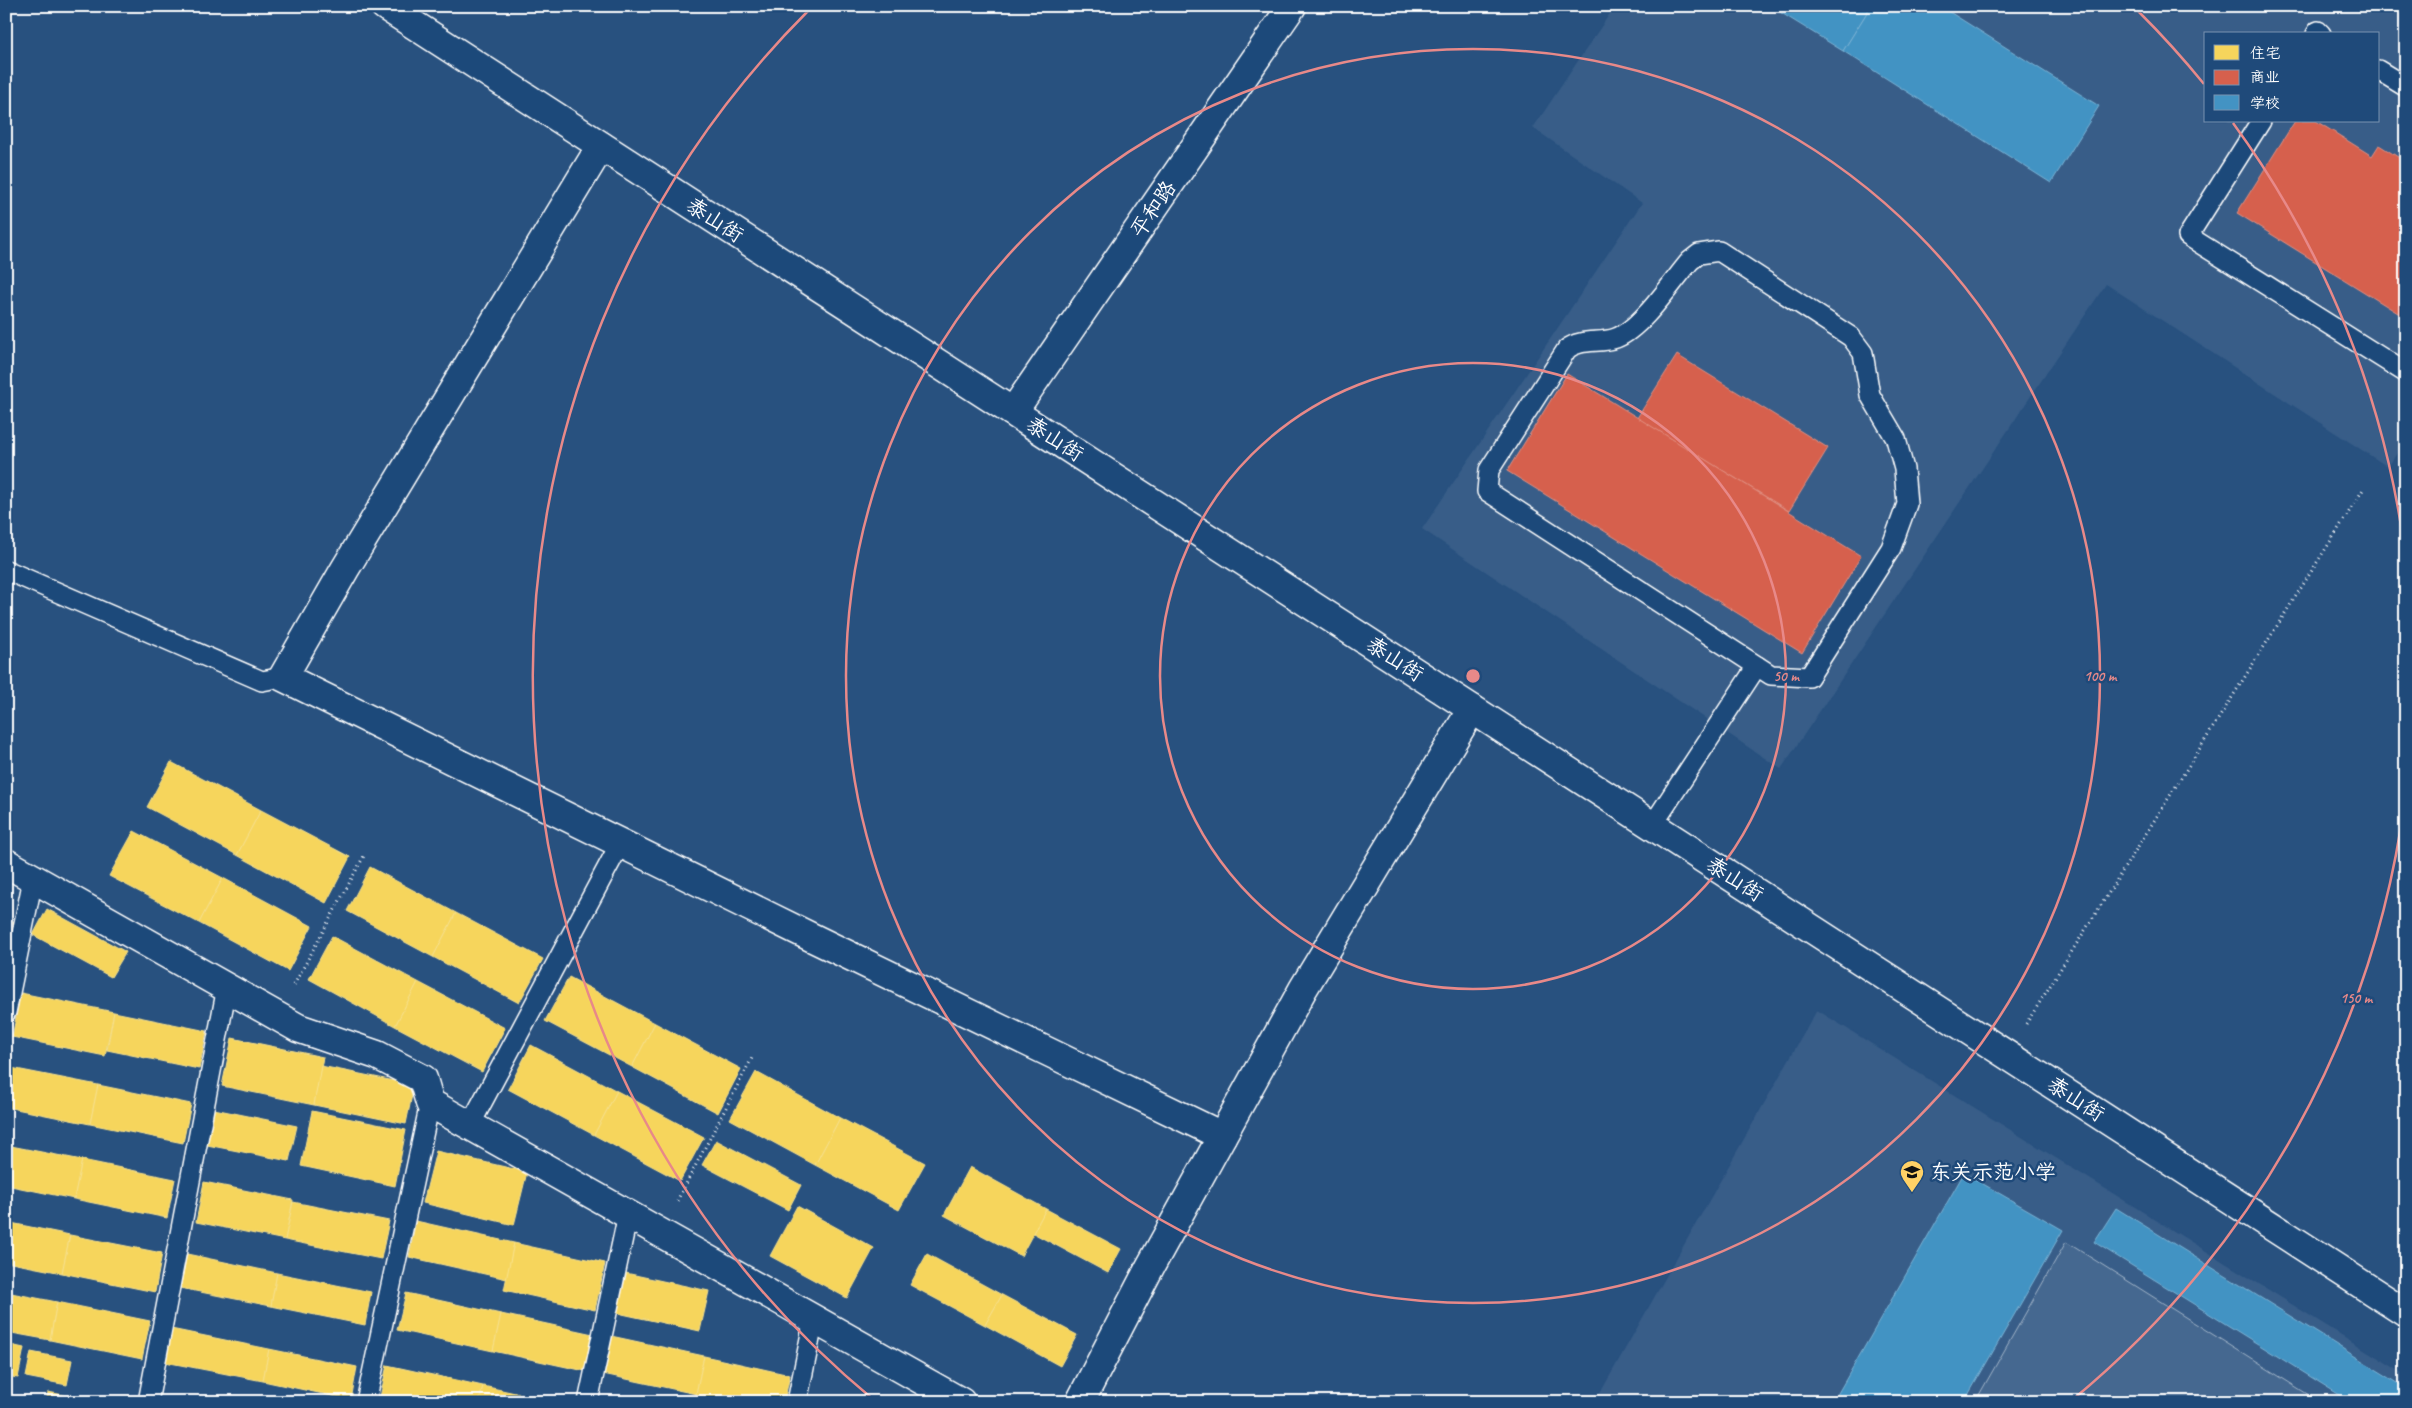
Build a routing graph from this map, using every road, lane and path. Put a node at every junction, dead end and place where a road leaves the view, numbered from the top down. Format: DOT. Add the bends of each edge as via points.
graph roads {
  1 [pos="385,6"];
  2 [pos="1292,6"];
  3 [pos="2380,71"];
  4 [pos="2406,87"];
  5 [pos="2260,122"];
  6 [pos="601,146"];
  7 [pos="2406,372"];
  8 [pos="1013,412"];
  9 [pos="2364,488"];
  10 [pos="6,570"];
  11 [pos="1757,666"];
  12 [pos="283,677"];
  13 [pos="1472,709"];
  14 [pos="1652,826"];
  15 [pos="620,844"];
  16 [pos="365,854"];
  17 [pos="6,863"];
  18 [pos="34,879"];
  19 [pos="227,987"];
  20 [pos="6,1012"];
  21 [pos="277,1016"];
  22 [pos="2006,1054"];
  23 [pos="752,1058"];
  24 [pos="430,1103"];
  25 [pos="470,1125"];
  26 [pos="1222,1136"];
  27 [pos="628,1214"];
  28 [pos="661,1233"];
  29 [pos="2406,1313"];
  30 [pos="814,1319"];
  31 [pos="148,1402"];
  32 [pos="366,1402"];
  33 [pos="588,1402"];
  34 [pos="797,1402"];
  35 [pos="961,1402"];
  36 [pos="1080,1402"];
  1 -- 6 [label="street, 泰山街"];
  2 -- 8 [label="street, 平和路"];
  3 -- 4 [label="lane"];
  5 -- 7 [label="lane" via="2188,236"];
  6 -- 8 [label="street, 泰山街"];
  6 -- 12 [label="street"];
  8 -- 13 [label="street, 泰山街"];
  9 -- 22 [label="path"];
  10 -- 12 [label="lane" via="262,681"];
  11 -- 11 [label="lane" via="1772,675 1809,677 1890,548 1906,504 1904,469 1896,439 1870,395 1863,354 1858,345 1851,337 1719,250 1699,254 1690,261 1633,329 1615,339 1574,344 1568,349 1489,470 1487,491"];
  11 -- 14 [label="lane"];
  12 -- 15 [label="street"];
  13 -- 14 [label="street, 泰山街"];
  13 -- 26 [label="street" via="1303,989"];
  14 -- 22 [label="street, 泰山街"];
  15 -- 25 [label="lane"];
  15 -- 26 [label="street"];
  16 -- 21 [label="path"];
  17 -- 18 [label="street"];
  18 -- 19 [label="street"];
  18 -- 20 [label="lane"];
  19 -- 21 [label="street"];
  19 -- 31 [label="lane"];
  21 -- 24 [label="street" via="298,1028 377,1055 423,1079"];
  22 -- 29 [label="street, 泰山街"];
  23 -- 28 [label="path"];
  24 -- 25 [label="street"];
  24 -- 32 [label="lane"];
  25 -- 27 [label="street"];
  26 -- 36 [label="street"];
  27 -- 28 [label="street"];
  27 -- 33 [label="lane"];
  28 -- 30 [label="street"];
  30 -- 34 [label="lane"];
  30 -- 35 [label="street"];
}
